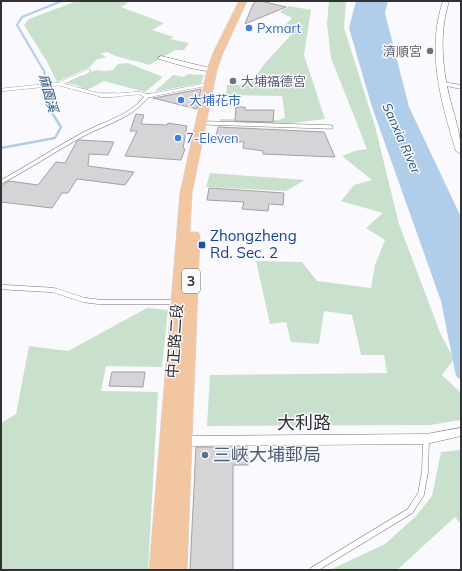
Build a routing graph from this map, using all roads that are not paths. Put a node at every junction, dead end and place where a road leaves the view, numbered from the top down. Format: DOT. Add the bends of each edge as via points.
graph roads {
  1 [pos="243,1"];
  2 [pos="249,1"];
  3 [pos="446,1"];
  4 [pos="162,58"];
  5 [pos="212,70"];
  6 [pos="89,71"];
  7 [pos="59,84"];
  8 [pos="209,84"];
  9 [pos="443,84"];
  10 [pos="461,87"];
  11 [pos="1,90"];
  12 [pos="146,96"];
  13 [pos="208,123"];
  14 [pos="331,127"];
  15 [pos="461,151"];
  16 [pos="1,182"];
  17 [pos="1,287"];
  18 [pos="177,302"];
  19 [pos="461,432"];
  20 [pos="426,439"];
  21 [pos="176,441"];
  22 [pos="160,570"];
  23 [pos="176,570"];
  24 [pos="313,570"];
  1 -- 5 [label="main road, 中正路二段 / 3"];
  2 -- 13 [label="main road, 中正路二段 / 3" via="219,69"];
  3 -- 9 [label="street" via="439,37"];
  4 -- 5 [label="street"];
  5 -- 8 [label="main road, 中正路二段 / 3"];
  6 -- 7 [label="lane"];
  7 -- 11 [label="lane"];
  7 -- 12 [label="lane" via="104,96 139,93"];
  8 -- 12 [label="lane"];
  8 -- 18 [label="main road, 中正路二段 / 3" via="186,193"];
  9 -- 10 [label="street"];
  9 -- 15 [label="street" via="448,112"];
  12 -- 16 [label="lane" via="127,114 85,133"];
  13 -- 14 [label="lane"];
  13 -- 21 [label="main road, 中正路二段 / 3" via="194,217"];
  17 -- 18 [label="lane" via="53,290 84,300 100,302"];
  18 -- 21 [label="main road, 中正路二段 / 3"];
  19 -- 20 [label="street, 大利路"];
  20 -- 21 [label="street, 大利路"];
  20 -- 24 [label="lane" via="426,472 421,494 410,511"];
  21 -- 22 [label="main road, 中正路二段 / 3"];
  21 -- 23 [label="main road, 中正路二段 / 3"];
}
